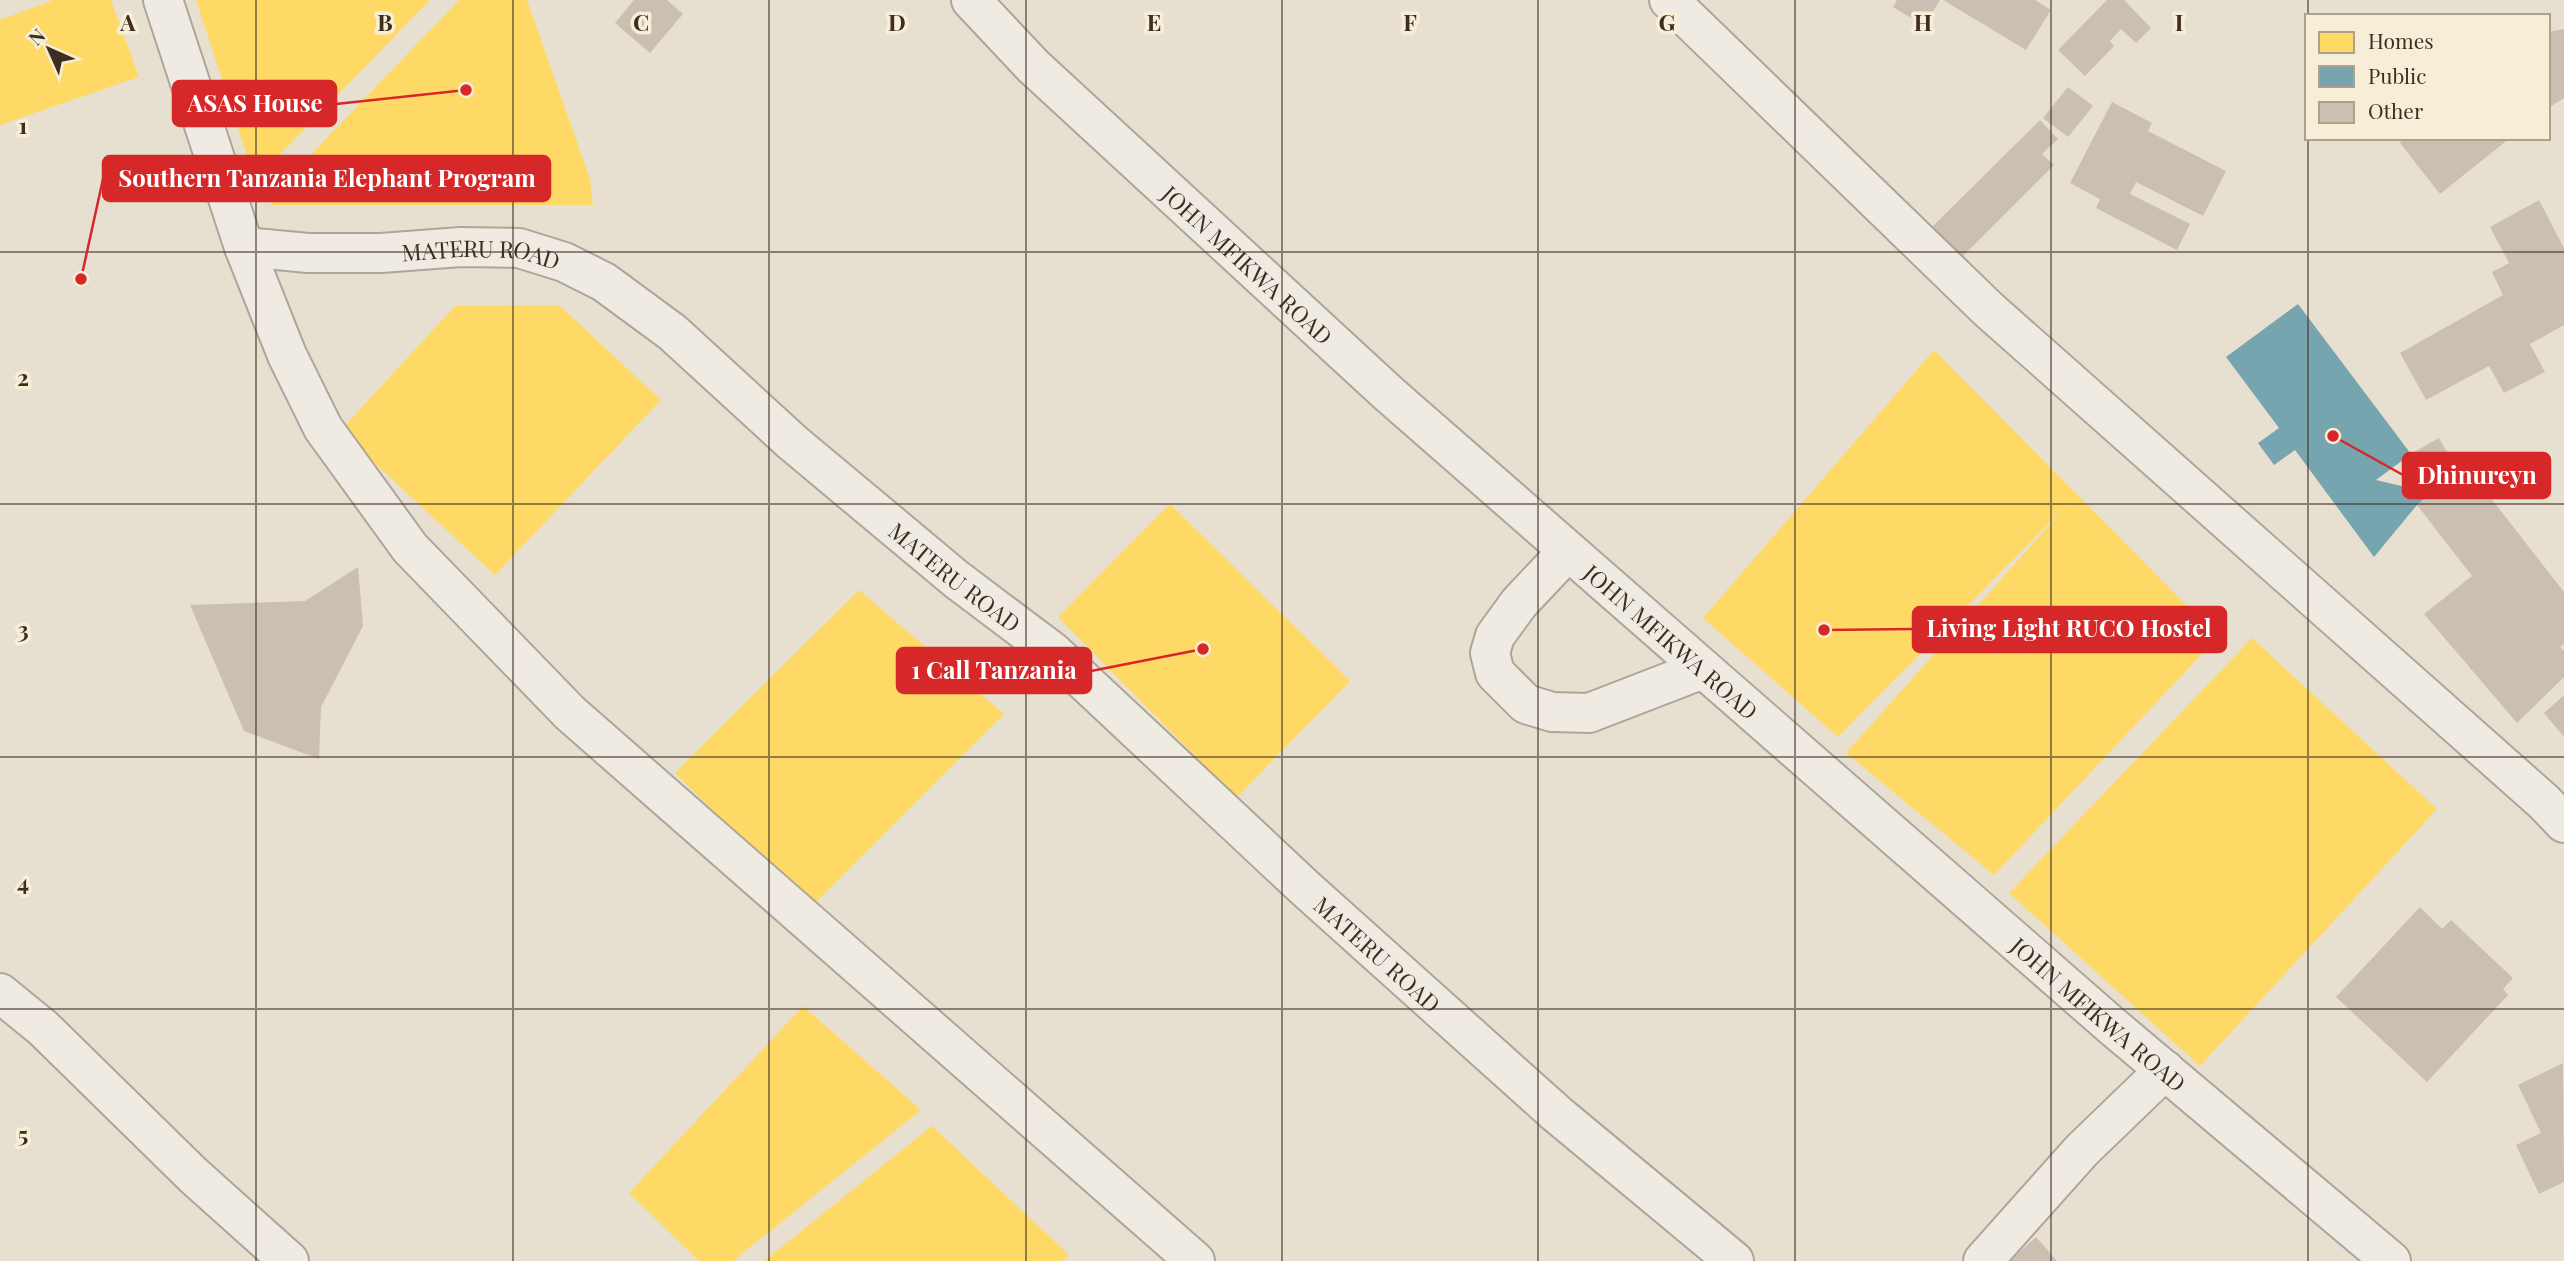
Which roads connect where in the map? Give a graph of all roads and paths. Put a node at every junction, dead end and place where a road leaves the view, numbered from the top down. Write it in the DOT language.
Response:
graph roads {
  1 [pos="163,0"];
  2 [pos="971,0"];
  3 [pos="1669,0"];
  4 [pos="244,247"];
  5 [pos="1568,551"];
  6 [pos="1703,669"];
  7 [pos="2564,823"];
  8 [pos="0,993"];
  9 [pos="2165,1070"];
  10 [pos="289,1261"];
  11 [pos="1195,1261"];
  12 [pos="1734,1261"];
  13 [pos="1983,1261"];
  14 [pos="2391,1261"];
  1 -- 4 [label="street"];
  2 -- 5 [label="street, JOHN MFIKWA ROAD"];
  3 -- 7 [label="street"];
  4 -- 11 [label="street"];
  4 -- 12 [label="street, MATERU ROAD"];
  5 -- 6 [label="street, JOHN MFIKWA ROAD"];
  5 -- 6 [label="street"];
  6 -- 9 [label="street, JOHN MFIKWA ROAD"];
  8 -- 10 [label="street"];
  9 -- 13 [label="street"];
  9 -- 14 [label="street, JOHN MFIKWA ROAD"];
}
